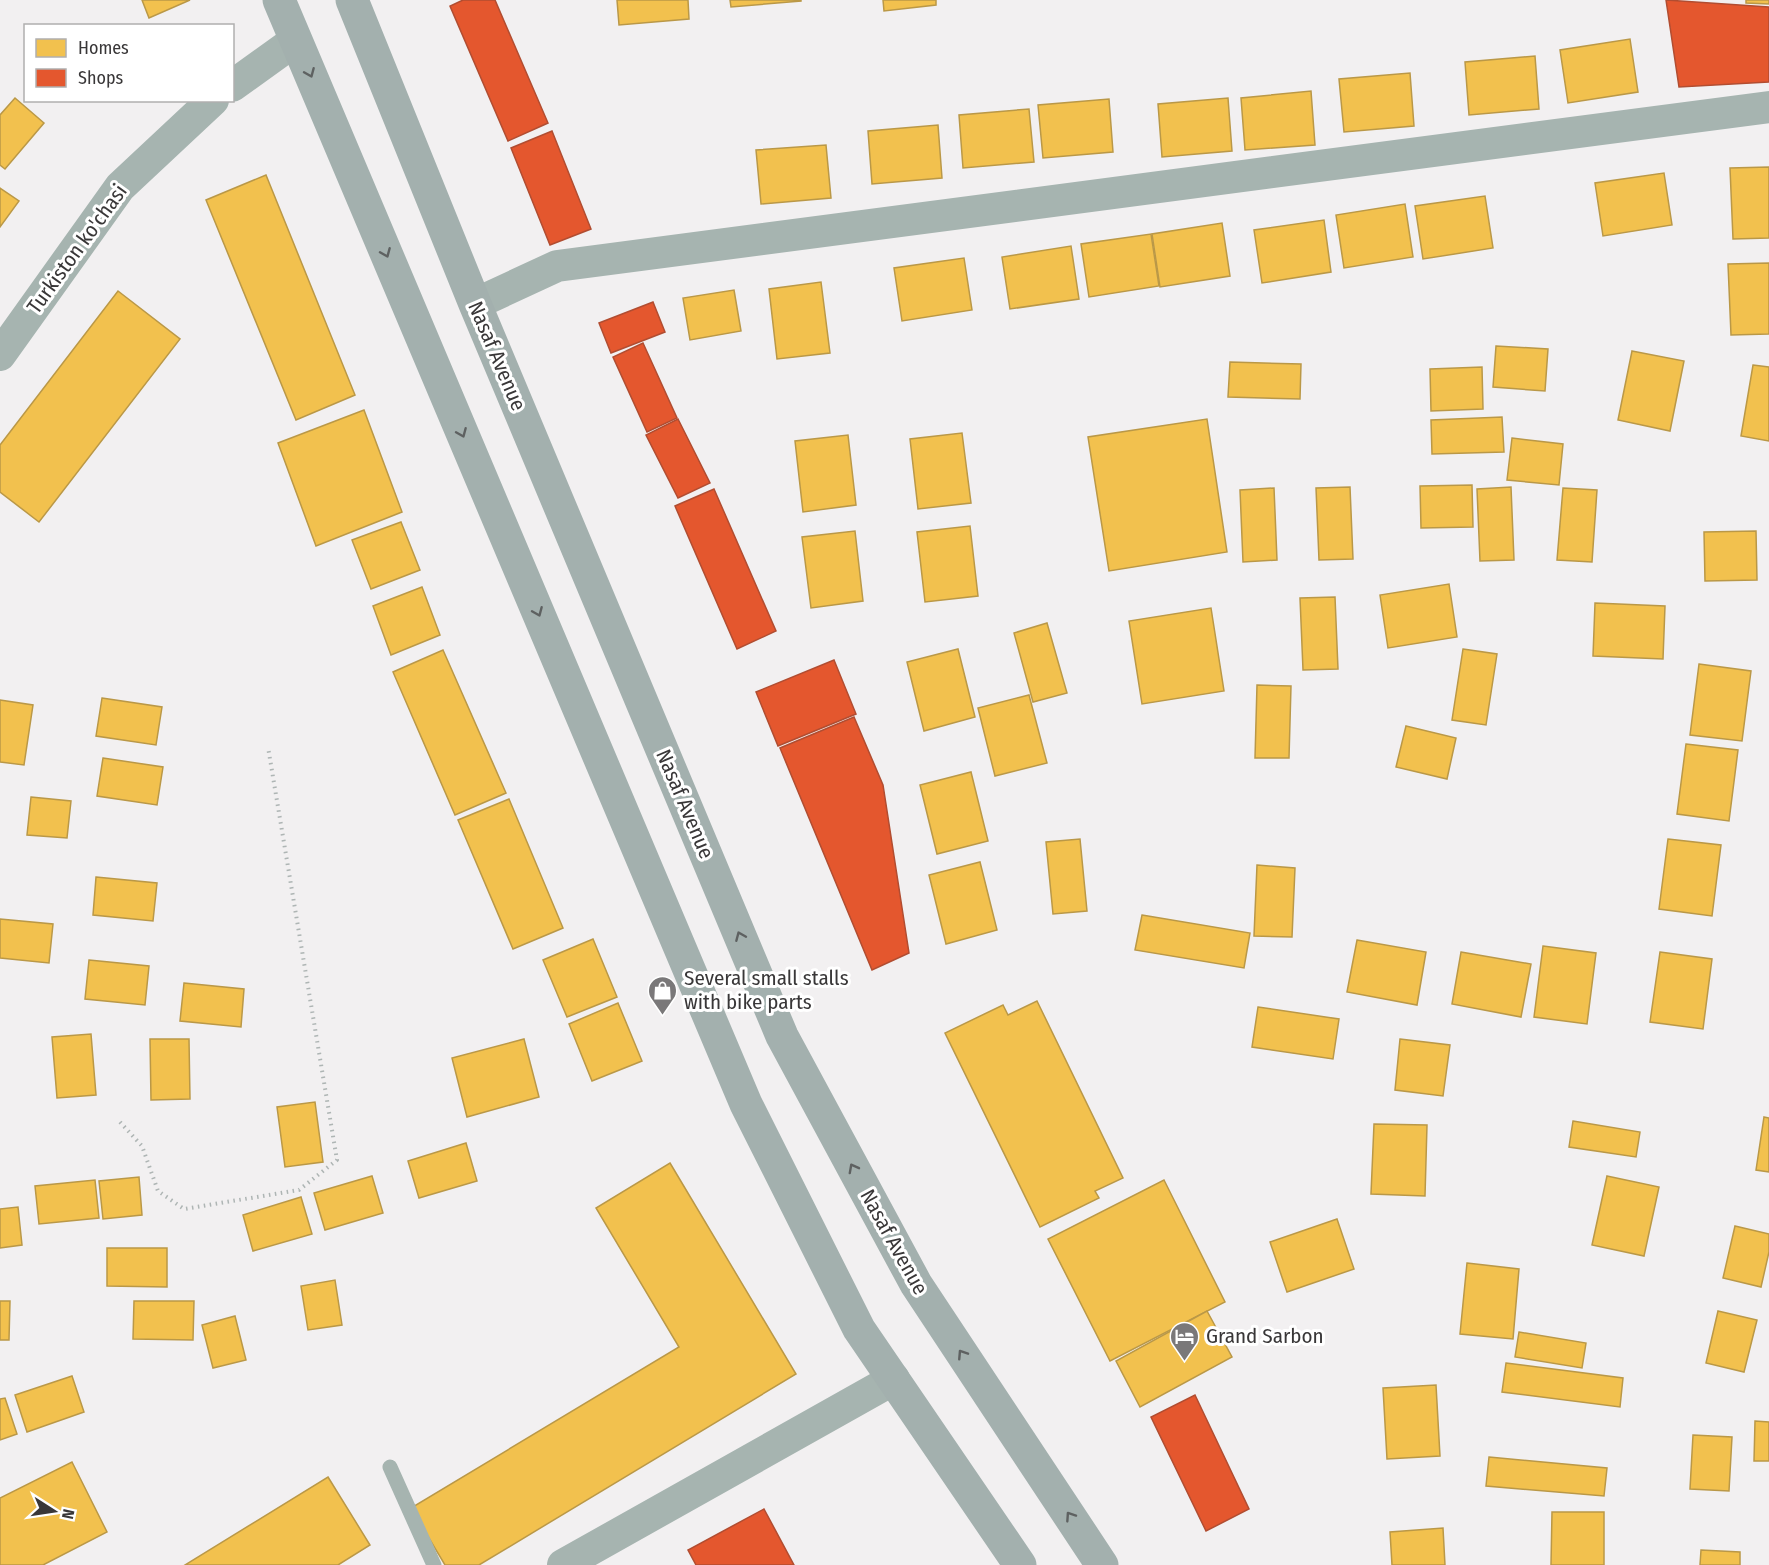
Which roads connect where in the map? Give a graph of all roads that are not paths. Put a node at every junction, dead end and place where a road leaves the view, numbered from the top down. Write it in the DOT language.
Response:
graph roads {
  1 [pos="279,0"];
  2 [pos="354,0"];
  3 [pos="296,40"];
  4 [pos="234,85"];
  5 [pos="211,102"];
  6 [pos="1769,107"];
  7 [pos="475,304"];
  8 [pos="0,355"];
  9 [pos="894,1379"];
  10 [pos="390,1467"];
  11 [pos="434,1565"];
  12 [pos="563,1565"];
  13 [pos="1020,1565"];
  14 [pos="1102,1565"];
  1 -- 3 [label="main road"];
  2 -- 7 [label="main road, Nasaf Avenue"];
  3 -- 4 [label="street"];
  3 -- 9 [label="main road, one-way"];
  5 -- 8 [label="street, Turkiston ko'chasi"];
  6 -- 7 [label="street"];
  14 -- 7 [label="main road, Nasaf Avenue, one-way"];
  9 -- 12 [label="street"];
  9 -- 13 [label="main road"];
  10 -- 11 [label="lane"];
}
